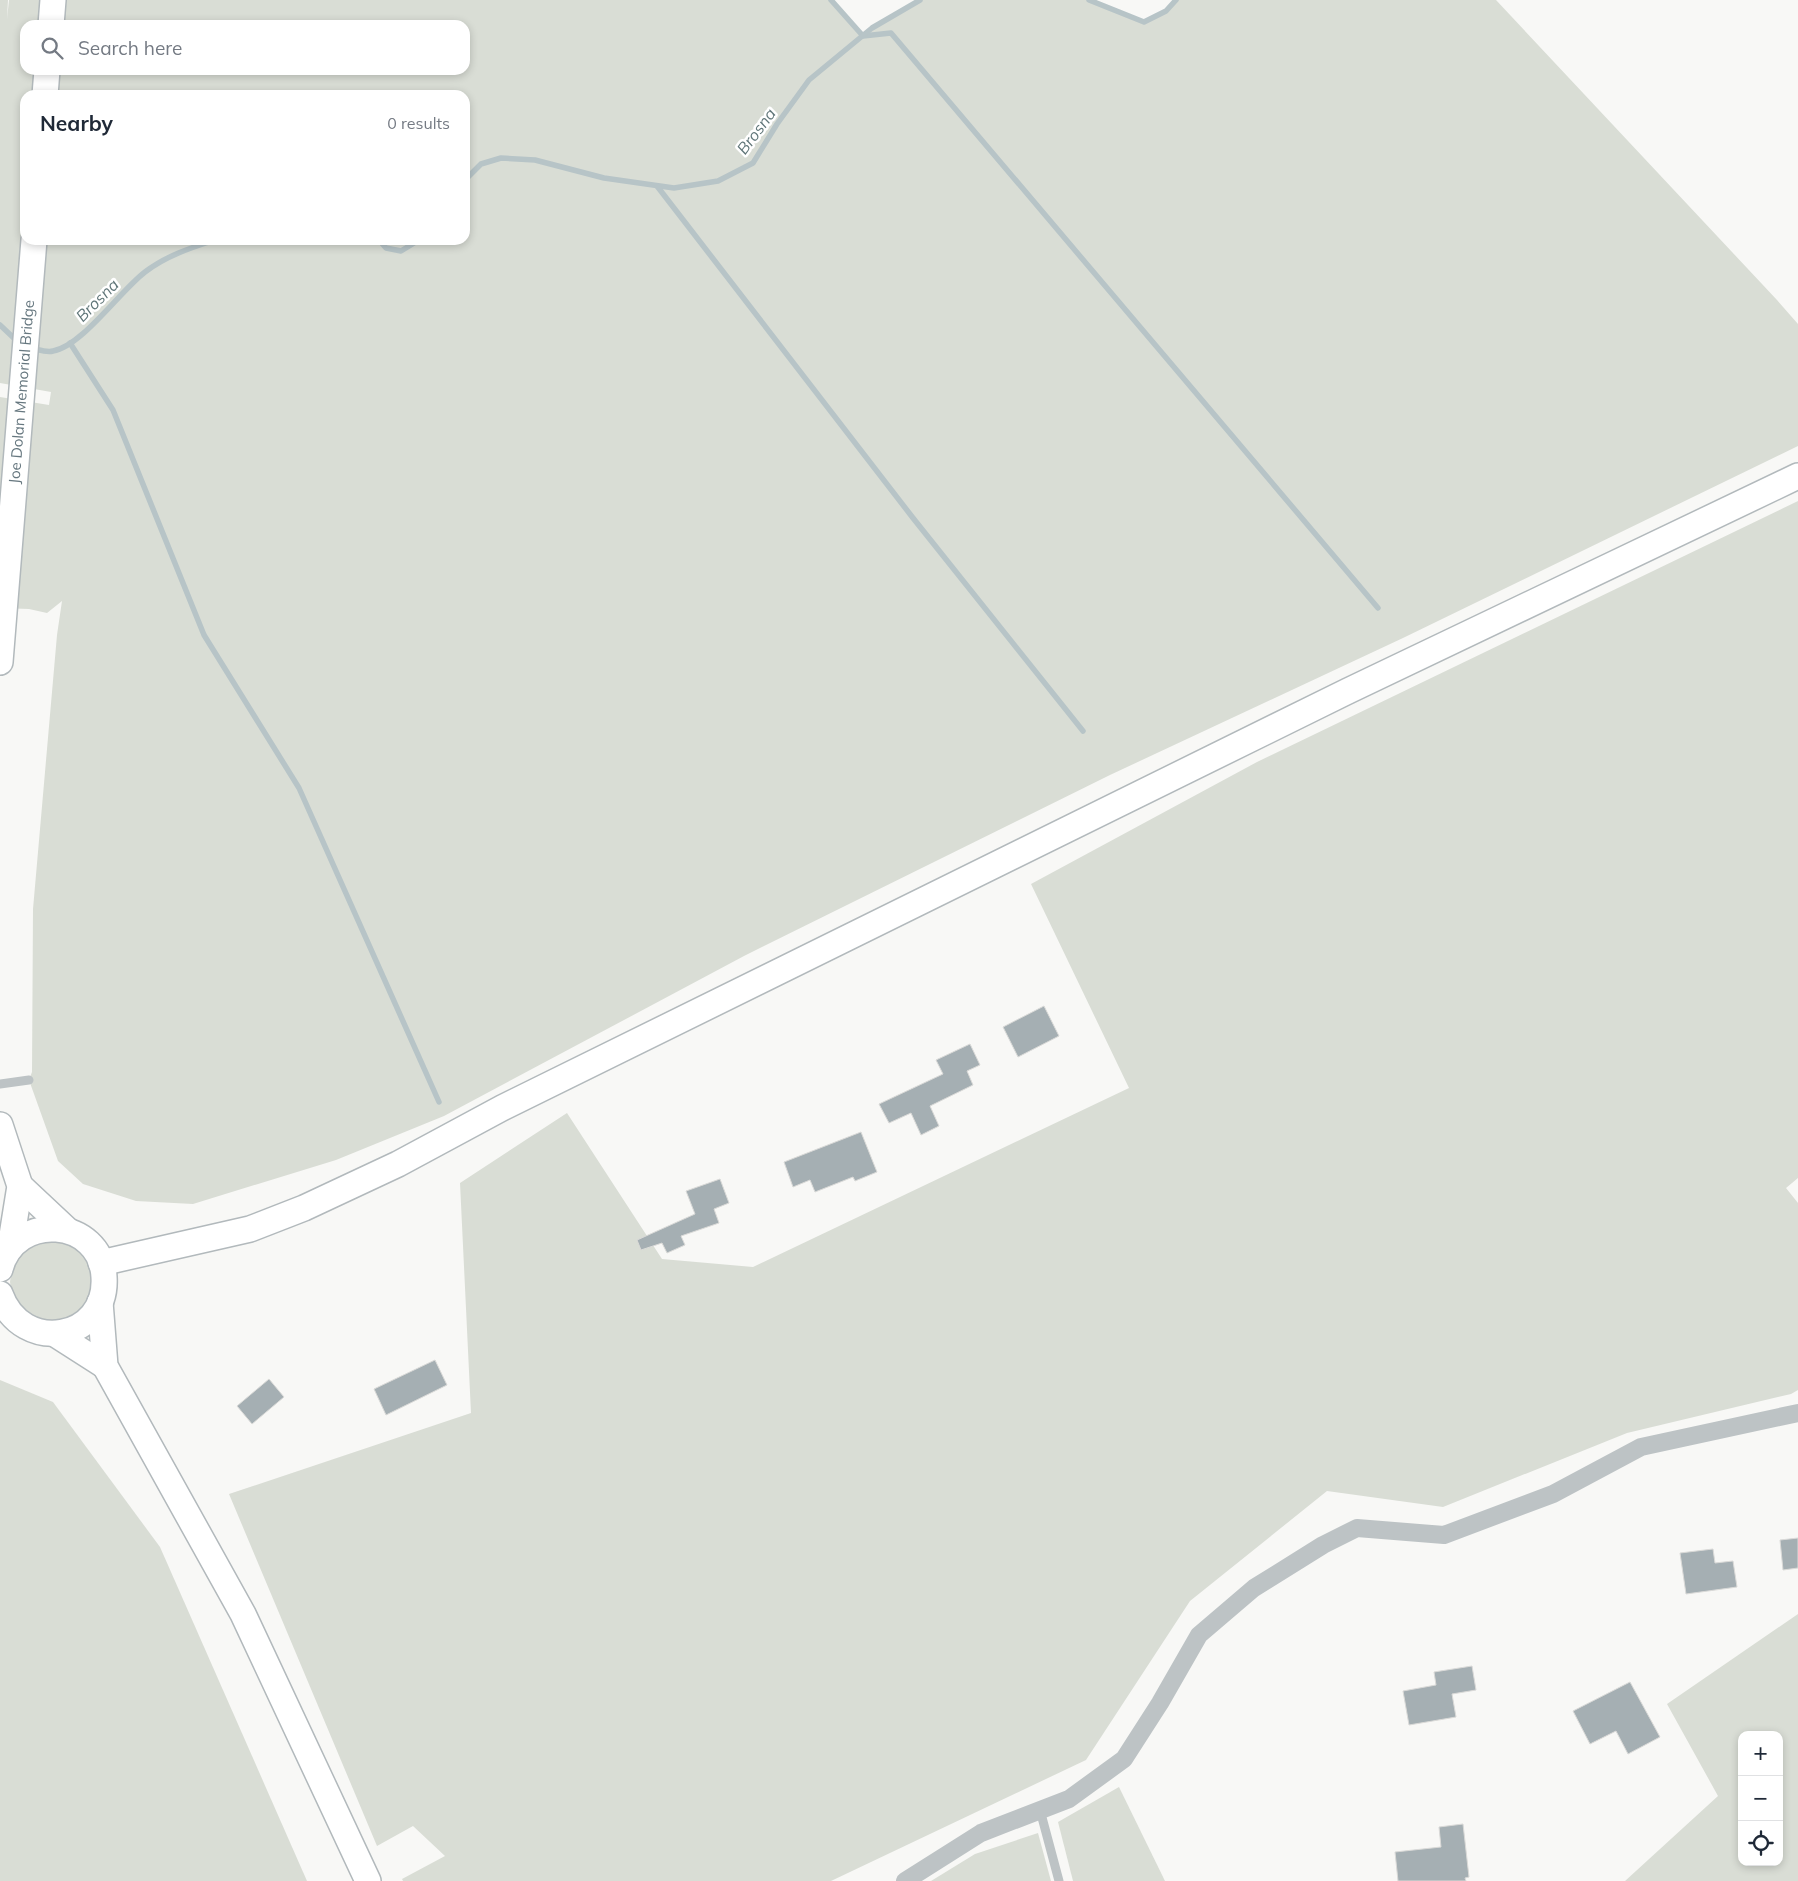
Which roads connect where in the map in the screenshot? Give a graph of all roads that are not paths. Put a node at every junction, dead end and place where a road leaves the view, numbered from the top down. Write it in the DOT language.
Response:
graph roads {
  1 [pos="53,0"];
  2 [pos="51,20"];
  3 [pos="47,75"];
  4 [pos="45,90"];
  5 [pos="34,245"];
  6 [pos="1798,476"];
  7 [pos="0,662"];
  8 [pos="29,1080"];
  9 [pos="0,1084"];
  10 [pos="0,1126"];
  11 [pos="20,1186"];
  12 [pos="67,1230"];
  13 [pos="5,1258"];
  14 [pos="101,1263"];
  15 [pos="1,1302"];
  16 [pos="100,1302"];
  17 [pos="55,1334"];
  18 [pos="105,1366"];
  19 [pos="1798,1413"];
  20 [pos="1040,1810"];
  21 [pos="368,1881"];
  22 [pos="905,1881"];
  23 [pos="1059,1881"];
  1 -- 2 [label="street"];
  3 -- 4 [label="street"];
  5 -- 7 [label="street, Joe Dolan Memorial Bridge"];
  6 -- 14 [label="street"];
  8 -- 9 [label="lane"];
  10 -- 11 [label="street"];
  11 -- 12 [label="street"];
  11 -- 13 [label="street"];
  12 -- 13 [label="street"];
  12 -- 14 [label="street"];
  14 -- 16 [label="street"];
  15 -- 17 [label="street"];
  16 -- 17 [label="street"];
  16 -- 18 [label="street"];
  17 -- 18 [label="street"];
  18 -- 21 [label="street"];
  19 -- 20 [label="street"];
  20 -- 22 [label="street"];
  20 -- 23 [label="lane"];
}
